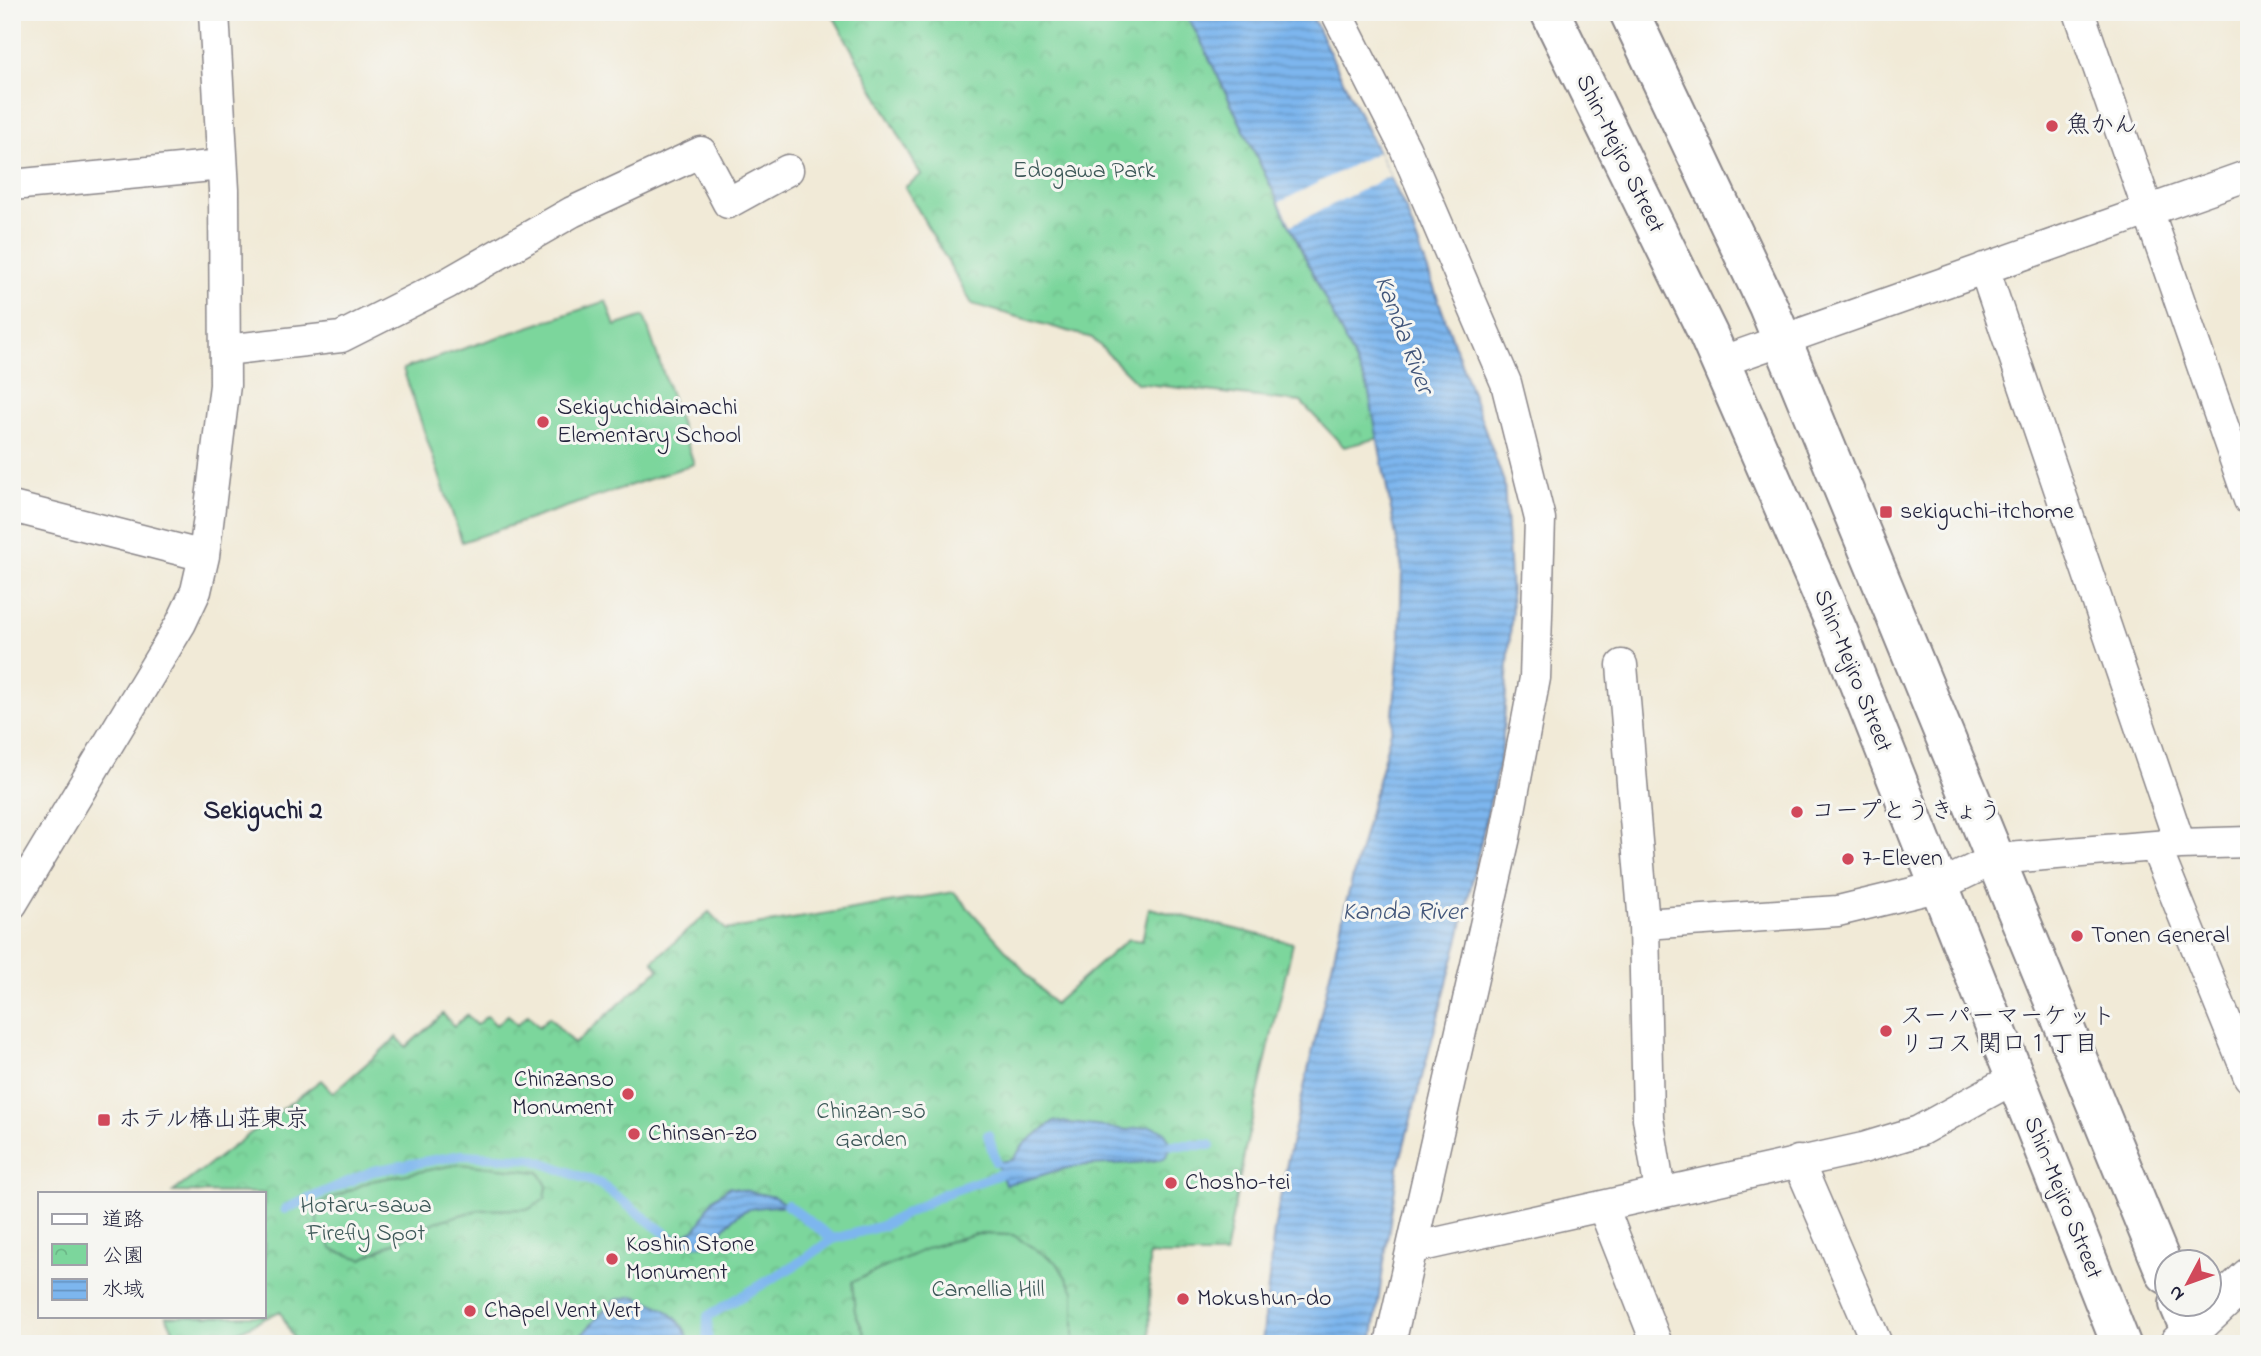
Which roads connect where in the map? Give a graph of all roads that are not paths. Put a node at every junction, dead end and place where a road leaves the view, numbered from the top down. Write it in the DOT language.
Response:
graph roads {
  1 [pos="214,12"];
  2 [pos="1336,12"];
  3 [pos="1550,12"];
  4 [pos="1629,12"];
  5 [pos="2079,12"];
  6 [pos="222,165"];
  7 [pos="788,170"];
  8 [pos="2249,175"];
  9 [pos="12,185"];
  10 [pos="2148,210"];
  11 [pos="1984,268"];
  12 [pos="1783,340"];
  13 [pos="225,350"];
  14 [pos="1720,362"];
  15 [pos="2249,500"];
  16 [pos="12,507"];
  17 [pos="204,556"];
  18 [pos="1622,665"];
  19 [pos="2249,842"];
  20 [pos="2168,846"];
  21 [pos="1995,859"];
  22 [pos="1937,887"];
  23 [pos="12,904"];
  24 [pos="1644,924"];
  25 [pos="2249,1077"];
  26 [pos="2013,1079"];
  27 [pos="1798,1161"];
  28 [pos="1660,1192"];
  29 [pos="1603,1206"];
  30 [pos="1413,1248"];
  31 [pos="2155,1248"];
  32 [pos="2249,1277"];
  33 [pos="2186,1330"];
  34 [pos="1390,1344"];
  35 [pos="1657,1344"];
  36 [pos="1877,1344"];
  37 [pos="2121,1344"];
  1 -- 6 [label="street"];
  2 -- 30 [label="street"];
  3 -- 14 [label="main road, Shin-Mejiro Street"];
  4 -- 12 [label="main road"];
  5 -- 10 [label="street"];
  6 -- 9 [label="street"];
  6 -- 13 [label="street"];
  7 -- 13 [label="street"];
  8 -- 10 [label="street"];
  10 -- 11 [label="street"];
  10 -- 15 [label="street"];
  11 -- 12 [label="street"];
  11 -- 20 [label="street"];
  12 -- 14 [label="street"];
  12 -- 21 [label="main road"];
  13 -- 17 [label="street"];
  14 -- 22 [label="main road, Shin-Mejiro Street"];
  16 -- 17 [label="street"];
  17 -- 23 [label="street"];
  18 -- 24 [label="street"];
  19 -- 20 [label="street"];
  20 -- 21 [label="street"];
  20 -- 25 [label="street"];
  21 -- 22 [label="street"];
  21 -- 31 [label="main road"];
  22 -- 24 [label="street"];
  22 -- 26 [label="main road, Shin-Mejiro Street"];
  24 -- 28 [label="street"];
  26 -- 27 [label="street"];
  26 -- 37 [label="main road, Shin-Mejiro Street"];
  27 -- 28 [label="street"];
  27 -- 36 [label="street"];
  28 -- 29 [label="street"];
  29 -- 30 [label="street"];
  29 -- 35 [label="street"];
  30 -- 34 [label="street"];
  32 -- 33 [label="street"];
}
